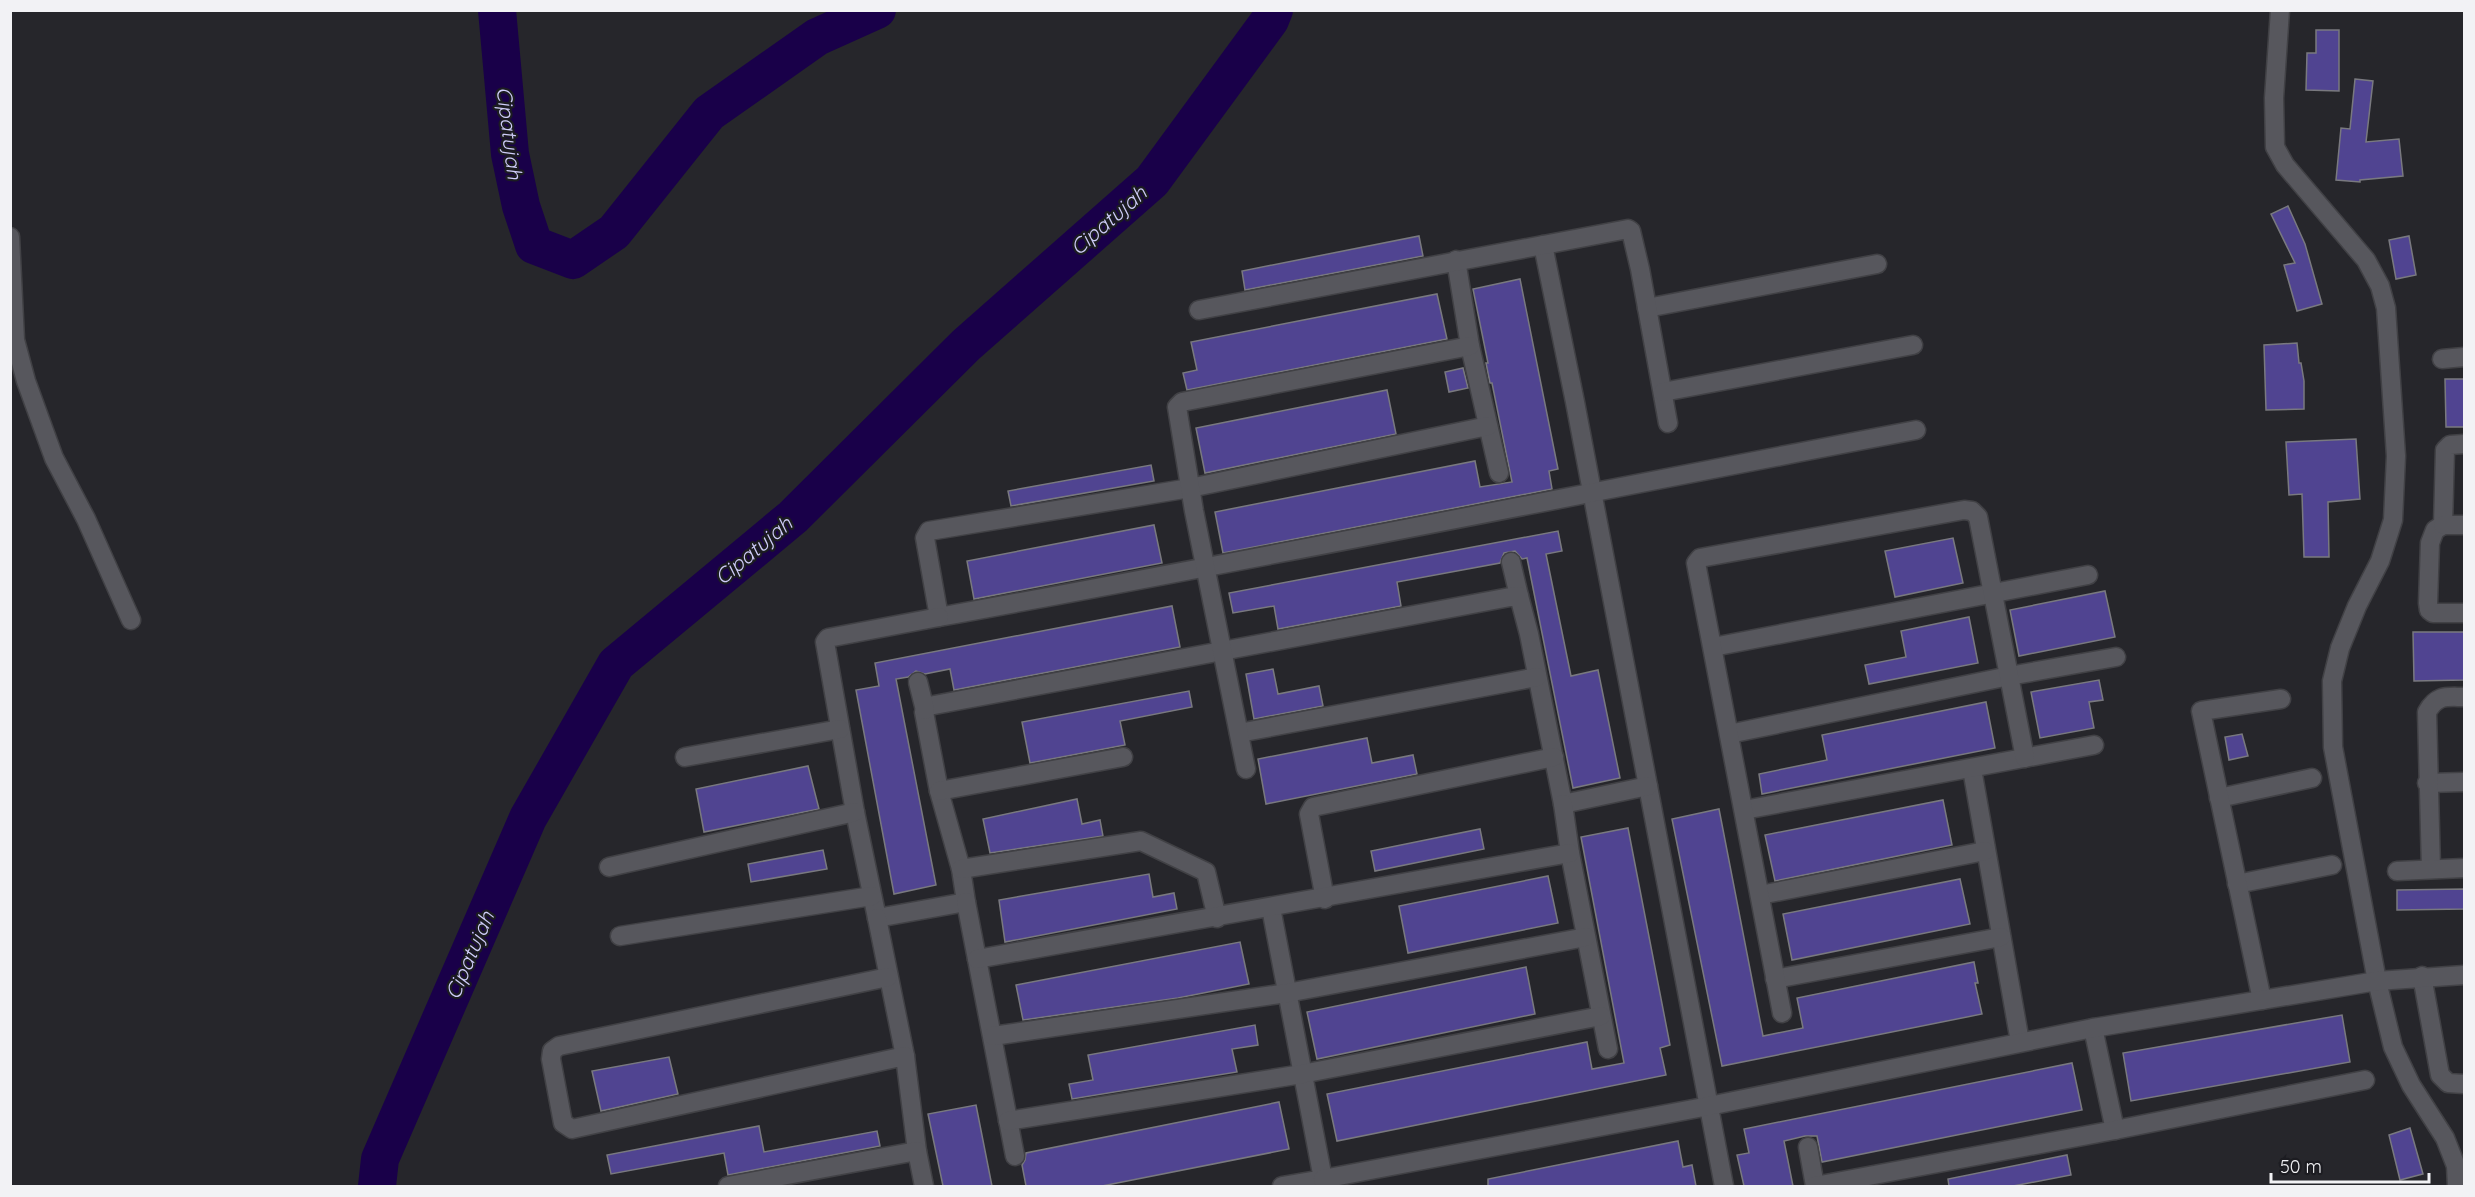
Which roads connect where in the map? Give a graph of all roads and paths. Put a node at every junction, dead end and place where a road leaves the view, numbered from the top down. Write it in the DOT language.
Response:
graph roads {
  1 [pos="2280,10"];
  2 [pos="10,237"];
  3 [pos="1543,245"];
  4 [pos="1456,260"];
  5 [pos="1877,264"];
  6 [pos="1647,308"];
  7 [pos="1199,310"];
  8 [pos="1913,345"];
  9 [pos="1470,346"];
  10 [pos="2464,357"];
  11 [pos="2442,359"];
  12 [pos="1663,392"];
  13 [pos="1668,423"];
  14 [pos="1488,426"];
  15 [pos="1916,430"];
  16 [pos="2464,444"];
  17 [pos="1499,473"];
  18 [pos="1190,488"];
  19 [pos="1592,491"];
  20 [pos="2443,525"];
  21 [pos="2464,525"];
  22 [pos="1511,562"];
  23 [pos="1206,568"];
  24 [pos="2088,574"];
  25 [pos="1995,592"];
  26 [pos="1519,596"];
  27 [pos="2464,613"];
  28 [pos="939,617"];
  29 [pos="131,620"];
  30 [pos="1713,647"];
  31 [pos="1223,650"];
  32 [pos="2116,657"];
  33 [pos="2009,676"];
  34 [pos="1538,677"];
  35 [pos="918,682"];
  36 [pos="2464,697"];
  37 [pos="2281,699"];
  38 [pos="925,710"];
  39 [pos="840,729"];
  40 [pos="1239,733"];
  41 [pos="1729,734"];
  42 [pos="2094,745"];
  43 [pos="685,757"];
  44 [pos="1123,757"];
  45 [pos="1554,757"];
  46 [pos="2025,758"];
  47 [pos="1246,768"];
  48 [pos="1972,769"];
  49 [pos="2312,778"];
  50 [pos="2464,782"];
  51 [pos="2427,783"];
  52 [pos="1648,786"];
  53 [pos="939,791"];
  54 [pos="2219,798"];
  55 [pos="1563,804"];
  56 [pos="1744,810"];
  57 [pos="855,812"];
  58 [pos="1985,851"];
  59 [pos="1569,853"];
  60 [pos="2332,865"];
  61 [pos="609,867"];
  62 [pos="2464,868"];
  63 [pos="961,869"];
  64 [pos="2431,869"];
  65 [pos="2397,871"];
  66 [pos="2237,884"];
  67 [pos="1760,895"];
  68 [pos="872,896"];
  69 [pos="1325,898"];
  70 [pos="966,902"];
  71 [pos="1271,908"];
  72 [pos="877,918"];
  73 [pos="1217,918"];
  74 [pos="620,936"];
  75 [pos="1586,937"];
  76 [pos="2001,937"];
  77 [pos="977,959"];
  78 [pos="2464,975"];
  79 [pos="2422,976"];
  80 [pos="888,977"];
  81 [pos="1775,979"];
  82 [pos="2377,981"];
  83 [pos="1287,993"];
  84 [pos="2262,1000"];
  85 [pos="1782,1013"];
  86 [pos="1601,1016"];
  87 [pos="2093,1028"];
  88 [pos="993,1036"];
  89 [pos="2020,1042"];
  90 [pos="1608,1049"];
  91 [pos="904,1056"];
  92 [pos="1302,1074"];
  93 [pos="2365,1080"];
  94 [pos="2464,1084"];
  95 [pos="1709,1106"];
  96 [pos="1008,1121"];
  97 [pos="2115,1130"];
  98 [pos="1808,1147"];
  99 [pos="917,1151"];
  100 [pos="1015,1156"];
  101 [pos="1324,1183"];
  102 [pos="728,1186"];
  103 [pos="924,1186"];
  104 [pos="1282,1186"];
  105 [pos="1725,1186"];
  106 [pos="1815,1186"];
  107 [pos="2457,1186"];
  1 -- 82 [label="street"];
  2 -- 29 [label="street"];
  3 -- 4 [label="street"];
  3 -- 6 [label="street"];
  3 -- 19 [label="street"];
  4 -- 7 [label="street"];
  4 -- 9 [label="street"];
  5 -- 6 [label="street"];
  6 -- 12 [label="street"];
  8 -- 12 [label="street"];
  9 -- 14 [label="street"];
  9 -- 18 [label="street"];
  10 -- 11 [label="street"];
  12 -- 13 [label="street"];
  14 -- 17 [label="street"];
  14 -- 18 [label="street"];
  15 -- 19 [label="street"];
  16 -- 20 [label="street"];
  18 -- 23 [label="street"];
  18 -- 28 [label="street"];
  19 -- 23 [label="street"];
  19 -- 52 [label="street"];
  20 -- 21 [label="street"];
  20 -- 27 [label="street"];
  22 -- 26 [label="street"];
  23 -- 28 [label="street"];
  23 -- 31 [label="street"];
  24 -- 25 [label="street"];
  25 -- 30 [label="street"];
  25 -- 30 [label="street"];
  25 -- 33 [label="street"];
  26 -- 31 [label="street"];
  26 -- 34 [label="street"];
  28 -- 39 [label="street"];
  30 -- 41 [label="street"];
  31 -- 38 [label="street"];
  31 -- 40 [label="street"];
  32 -- 33 [label="street"];
  33 -- 41 [label="street"];
  33 -- 46 [label="street"];
  34 -- 40 [label="street"];
  34 -- 45 [label="street"];
  35 -- 38 [label="street"];
  36 -- 51 [label="street"];
  37 -- 54 [label="street"];
  38 -- 53 [label="street"];
  39 -- 43 [label="street"];
  39 -- 57 [label="street"];
  40 -- 47 [label="street"];
  41 -- 56 [label="street"];
  42 -- 46 [label="street"];
  44 -- 53 [label="street"];
  45 -- 55 [label="street"];
  45 -- 69 [label="street"];
  46 -- 48 [label="street"];
  48 -- 56 [label="street"];
  48 -- 58 [label="street"];
  49 -- 54 [label="street"];
  50 -- 51 [label="street"];
  51 -- 64 [label="street"];
  52 -- 55 [label="street"];
  52 -- 95 [label="street"];
  53 -- 63 [label="street"];
  54 -- 66 [label="street"];
  55 -- 59 [label="street"];
  56 -- 67 [label="street"];
  57 -- 61 [label="street"];
  57 -- 68 [label="street"];
  58 -- 67 [label="street"];
  58 -- 76 [label="street"];
  59 -- 69 [label="street"];
  59 -- 75 [label="street"];
  60 -- 66 [label="street"];
  62 -- 64 [label="street"];
  63 -- 70 [label="street"];
  63 -- 73 [label="street"];
  64 -- 65 [label="street"];
  66 -- 84 [label="street"];
  67 -- 81 [label="street"];
  68 -- 72 [label="street"];
  68 -- 74 [label="street"];
  69 -- 71 [label="street"];
  70 -- 72 [label="street"];
  70 -- 77 [label="street"];
  71 -- 73 [label="street"];
  71 -- 83 [label="street"];
  72 -- 80 [label="street"];
  73 -- 77 [label="street"];
  75 -- 83 [label="street"];
  75 -- 86 [label="street"];
  76 -- 81 [label="street"];
  76 -- 89 [label="street"];
  77 -- 88 [label="street"];
  78 -- 79 [label="street"];
  79 -- 82 [label="street"];
  79 -- 94 [label="street"];
  80 -- 91 [label="street"];
  80 -- 91 [label="street"];
  81 -- 85 [label="street"];
  82 -- 84 [label="street"];
  82 -- 107 [label="street"];
  83 -- 88 [label="street"];
  83 -- 92 [label="street"];
  84 -- 87 [label="street"];
  86 -- 90 [label="street"];
  86 -- 92 [label="street"];
  87 -- 89 [label="street"];
  87 -- 97 [label="street"];
  88 -- 96 [label="street"];
  89 -- 95 [label="street"];
  91 -- 99 [label="street"];
  92 -- 96 [label="street"];
  92 -- 101 [label="street"];
  93 -- 97 [label="street"];
  95 -- 101 [label="street"];
  95 -- 105 [label="street"];
  96 -- 100 [label="street"];
  97 -- 106 [label="street"];
  98 -- 106 [label="street"];
  99 -- 102 [label="street"];
  99 -- 103 [label="street"];
  101 -- 104 [label="street"];
}
